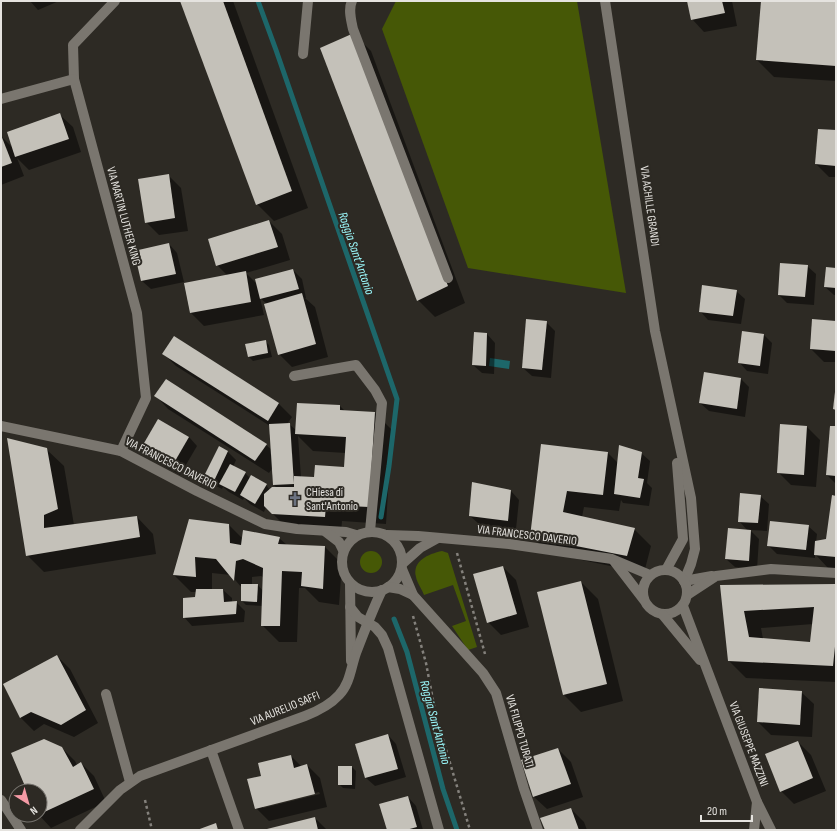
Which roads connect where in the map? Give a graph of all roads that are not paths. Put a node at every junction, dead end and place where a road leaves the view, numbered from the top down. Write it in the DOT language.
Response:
graph roads {
  1 [pos="115,1"];
  2 [pos="308,1"];
  3 [pos="352,1"];
  4 [pos="605,1"];
  5 [pos="303,54"];
  6 [pos="74,79"];
  7 [pos="1,99"];
  8 [pos="448,278"];
  9 [pos="294,376"];
  10 [pos="673,415"];
  11 [pos="1,426"];
  12 [pos="121,451"];
  13 [pos="370,531"];
  14 [pos="326,532"];
  15 [pos="356,535"];
  16 [pos="387,535"];
  17 [pos="438,538"];
  18 [pos="343,550"];
  19 [pos="612,559"];
  20 [pos="402,567"];
  21 [pos="666,570"];
  22 [pos="836,573"];
  23 [pos="650,576"];
  24 [pos="716,576"];
  25 [pos="684,581"];
  26 [pos="350,583"];
  27 [pos="385,589"];
  28 [pos="687,595"];
  29 [pos="413,596"];
  30 [pos="644,600"];
  31 [pos="683,606"];
  32 [pos="350,607"];
  33 [pos="663,615"];
  34 [pos="367,623"];
  35 [pos="706,667"];
  36 [pos="351,669"];
  37 [pos="106,694"];
  38 [pos="211,750"];
  39 [pos="130,782"];
  40 [pos="1,800"];
  41 [pos="757,802"];
  42 [pos="21,830"];
  43 [pos="80,830"];
  44 [pos="239,830"];
  45 [pos="439,830"];
  46 [pos="538,830"];
  47 [pos="754,830"];
  48 [pos="771,830"];
  1 -- 6 [label="street, VIA MARTIN LUTHER KING"];
  2 -- 5 [label="street"];
  3 -- 8 [label="street"];
  4 -- 10 [label="street, VIA ACHILLE GRANDI"];
  6 -- 7 [label="street"];
  6 -- 12 [label="street, VIA MARTIN LUTHER KING"];
  9 -- 13 [label="street"];
  10 -- 21 [label="street, VIA ACHILLE GRANDI"];
  10 -- 25 [label="street, VIA ACHILLE GRANDI"];
  11 -- 12 [label="street, VIA FRANCESCO DAVERIO"];
  12 -- 14 [label="street, VIA FRANCESCO DAVERIO"];
  13 -- 15 [label="street"];
  13 -- 16 [label="street"];
  14 -- 15 [label="street, VIA FRANCESCO DAVERIO"];
  14 -- 18 [label="street"];
  15 -- 18 [label="street"];
  16 -- 17 [label="street, VIA FRANCESCO DAVERIO"];
  16 -- 20 [label="street"];
  17 -- 19 [label="street, VIA FRANCESCO DAVERIO"];
  17 -- 20 [label="street"];
  18 -- 26 [label="street"];
  19 -- 23 [label="street, VIA FRANCESCO DAVERIO"];
  19 -- 30 [label="street"];
  20 -- 27 [label="street"];
  20 -- 29 [label="street, VIA FILIPPO TURATI"];
  21 -- 23 [label="street"];
  21 -- 25 [label="street"];
  22 -- 24 [label="street"];
  23 -- 30 [label="street"];
  24 -- 25 [label="street"];
  24 -- 28 [label="street"];
  25 -- 28 [label="street"];
  26 -- 27 [label="street"];
  26 -- 32 [label="street, VIA AURELIO SAFFI"];
  27 -- 29 [label="street, VIA FILIPPO TURATI"];
  27 -- 34 [label="street, VIA AURELIO SAFFI"];
  28 -- 31 [label="street"];
  29 -- 46 [label="street, VIA FILIPPO TURATI"];
  30 -- 33 [label="street"];
  31 -- 33 [label="street"];
  31 -- 35 [label="street, VIA GIUSEPPE MAZZINI"];
  32 -- 34 [label="street"];
  32 -- 36 [label="street, VIA AURELIO SAFFI"];
  33 -- 35 [label="street, VIA GIUSEPPE MAZZINI"];
  34 -- 36 [label="street, VIA AURELIO SAFFI"];
  34 -- 45 [label="street"];
  35 -- 41 [label="street, VIA GIUSEPPE MAZZINI"];
  36 -- 38 [label="street, VIA AURELIO SAFFI"];
  37 -- 39 [label="street"];
  38 -- 39 [label="street, VIA AURELIO SAFFI"];
  38 -- 44 [label="street"];
  39 -- 43 [label="street, VIA AURELIO SAFFI"];
  40 -- 42 [label="street"];
  41 -- 47 [label="street"];
  41 -- 48 [label="street, VIA GIUSEPPE MAZZINI"];
}
